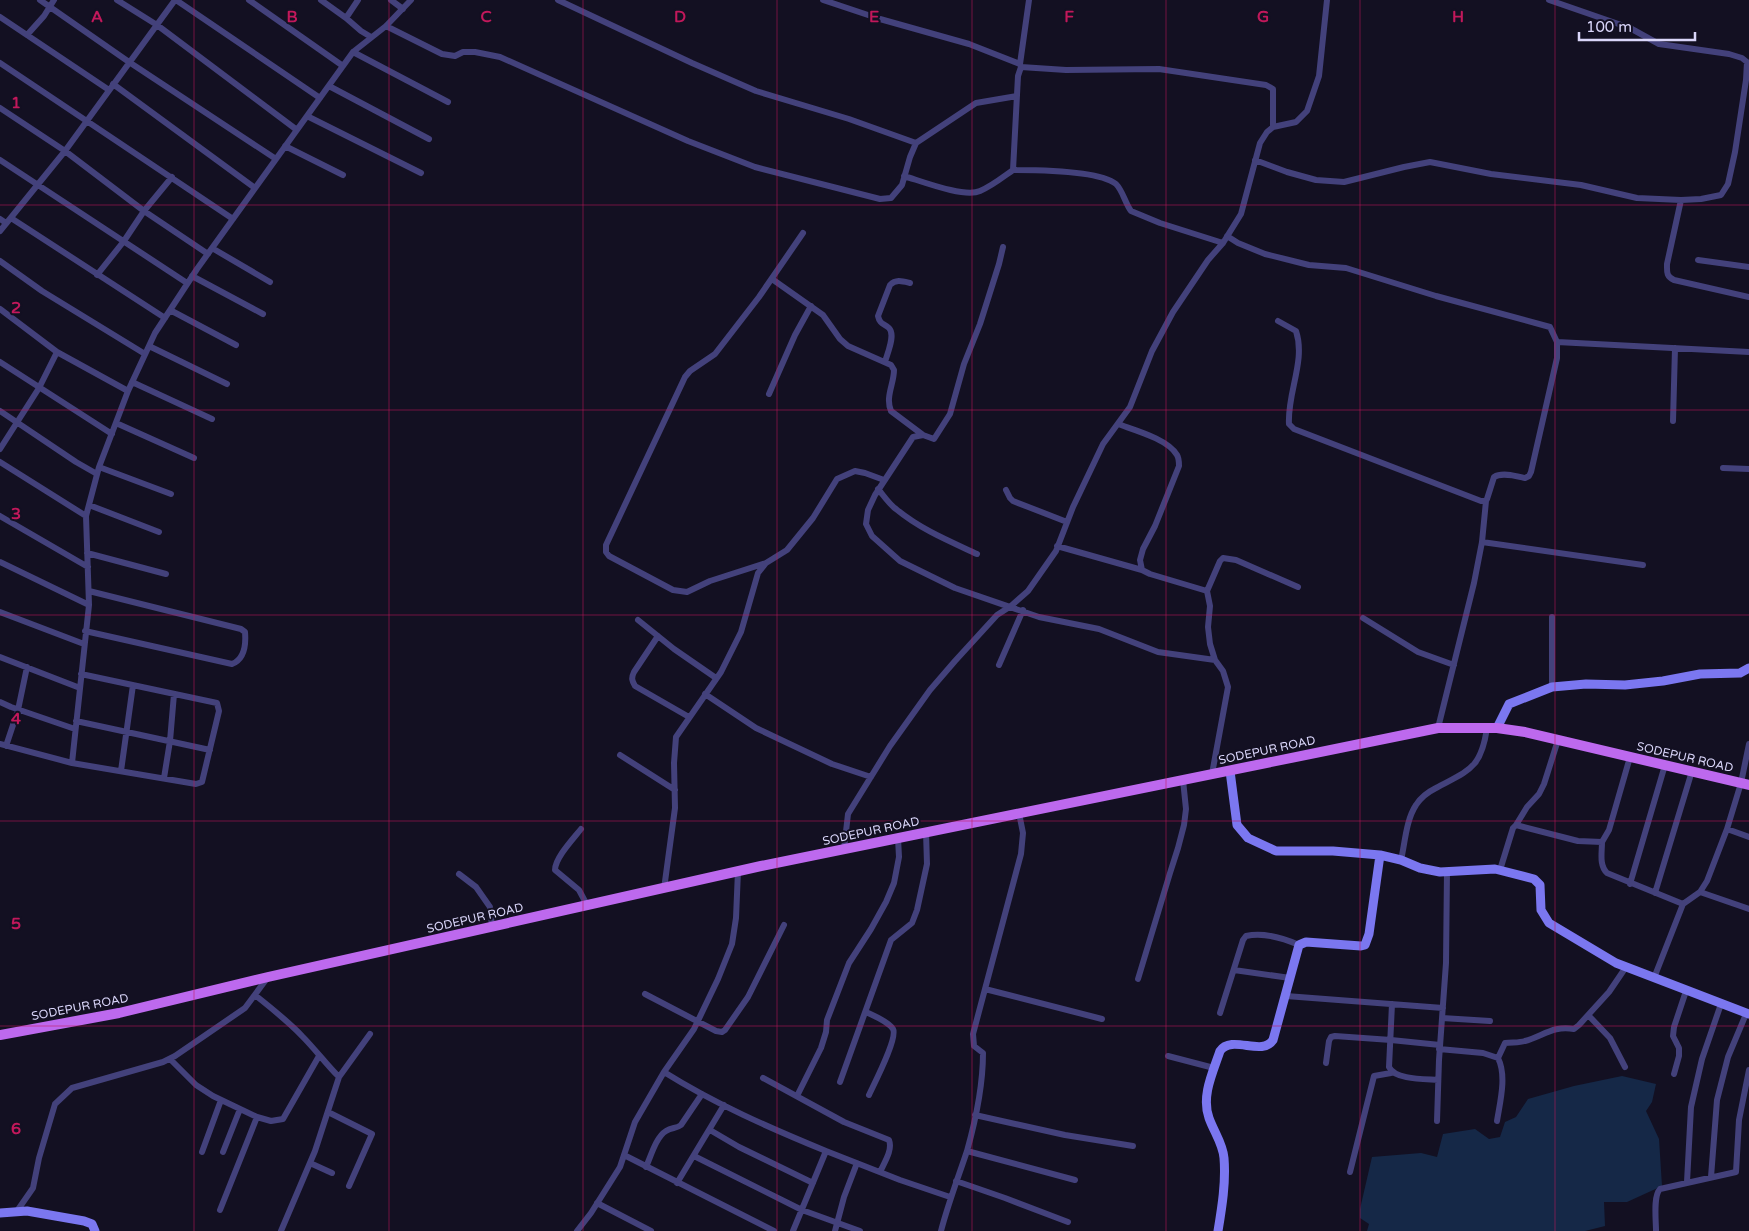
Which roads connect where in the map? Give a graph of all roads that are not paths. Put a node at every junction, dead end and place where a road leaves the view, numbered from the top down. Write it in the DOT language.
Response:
graph roads {
  1 [pos="40,0"];
  2 [pos="54,0"];
  3 [pos="117,0"];
  4 [pos="176,0"];
  5 [pos="249,0"];
  6 [pos="321,0"];
  7 [pos="358,0"];
  8 [pos="391,0"];
  9 [pos="411,0"];
  10 [pos="558,0"];
  11 [pos="824,0"];
  12 [pos="1029,0"];
  13 [pos="1327,0"];
  14 [pos="1549,0"];
  15 [pos="50,7"];
  16 [pos="403,9"];
  17 [pos="0,17"];
  18 [pos="346,18"];
  19 [pos="157,25"];
  20 [pos="386,26"];
  21 [pos="28,35"];
  22 [pos="371,37"];
  23 [pos="353,52"];
  24 [pos="129,62"];
  25 [pos="0,64"];
  26 [pos="1020,65"];
  27 [pos="343,66"];
  28 [pos="328,86"];
  29 [pos="111,87"];
  30 [pos="1017,96"];
  31 [pos="320,98"];
  32 [pos="448,102"];
  33 [pos="0,108"];
  34 [pos="307,116"];
  35 [pos="87,120"];
  36 [pos="1273,127"];
  37 [pos="297,130"];
  38 [pos="430,139"];
  39 [pos="916,144"];
  40 [pos="285,146"];
  41 [pos="65,150"];
  42 [pos="276,158"];
  43 [pos="0,160"];
  44 [pos="1255,160"];
  45 [pos="1013,170"];
  46 [pos="421,173"];
  47 [pos="343,175"];
  48 [pos="904,176"];
  49 [pos="172,177"];
  50 [pos="38,184"];
  51 [pos="255,188"];
  52 [pos="1681,200"];
  53 [pos="144,211"];
  54 [pos="0,219"];
  55 [pos="233,219"];
  56 [pos="8,221"];
  57 [pos="0,231"];
  58 [pos="804,233"];
  59 [pos="1227,236"];
  60 [pos="124,241"];
  61 [pos="1223,243"];
  62 [pos="1003,247"];
  63 [pos="212,248"];
  64 [pos="208,254"];
  65 [pos="1698,260"];
  66 [pos="0,261"];
  67 [pos="1749,267"];
  68 [pos="97,275"];
  69 [pos="192,276"];
  70 [pos="772,279"];
  71 [pos="270,282"];
  72 [pos="910,282"];
  73 [pos="187,283"];
  74 [pos="1749,297"];
  75 [pos="811,306"];
  76 [pos="0,309"];
  77 [pos="170,310"];
  78 [pos="263,314"];
  79 [pos="165,318"];
  80 [pos="1278,321"];
  81 [pos="1557,342"];
  82 [pos="236,345"];
  83 [pos="149,346"];
  84 [pos="1675,348"];
  85 [pos="58,352"];
  86 [pos="1749,352"];
  87 [pos="145,354"];
  88 [pos="0,362"];
  89 [pos="885,362"];
  90 [pos="132,382"];
  91 [pos="227,384"];
  92 [pos="39,388"];
  93 [pos="128,391"];
  94 [pos="769,394"];
  95 [pos="0,411"];
  96 [pos="212,418"];
  97 [pos="1673,422"];
  98 [pos="18,423"];
  99 [pos="116,423"];
  100 [pos="1118,424"];
  101 [pos="112,434"];
  102 [pos="923,435"];
  103 [pos="0,449"];
  104 [pos="194,458"];
  105 [pos="0,462"];
  106 [pos="1723,468"];
  107 [pos="1749,469"];
  108 [pos="98,470"];
  109 [pos="884,480"];
  110 [pos="878,489"];
  111 [pos="1006,490"];
  112 [pos="171,494"];
  113 [pos="1486,501"];
  114 [pos="89,505"];
  115 [pos="0,516"];
  116 [pos="86,516"];
  117 [pos="1067,522"];
  118 [pos="159,532"];
  119 [pos="1482,542"];
  120 [pos="1057,546"];
  121 [pos="87,553"];
  122 [pos="977,554"];
  123 [pos="0,562"];
  124 [pos="766,563"];
  125 [pos="1643,565"];
  126 [pos="88,567"];
  127 [pos="1142,570"];
  128 [pos="166,574"];
  129 [pos="1298,587"];
  130 [pos="89,591"];
  131 [pos="1207,591"];
  132 [pos="89,605"];
  133 [pos="1011,606"];
  134 [pos="1023,610"];
  135 [pos="0,612"];
  136 [pos="1552,617"];
  137 [pos="1363,618"];
  138 [pos="638,620"];
  139 [pos="85,631"];
  140 [pos="658,636"];
  141 [pos="84,644"];
  142 [pos="0,657"];
  143 [pos="1215,660"];
  144 [pos="999,665"];
  145 [pos="1454,665"];
  146 [pos="27,667"];
  147 [pos="1748,670"];
  148 [pos="81,674"];
  149 [pos="716,678"];
  150 [pos="133,685"];
  151 [pos="1552,687"];
  152 [pos="80,688"];
  153 [pos="174,694"];
  154 [pos="705,694"];
  155 [pos="0,702"];
  156 [pos="18,710"];
  157 [pos="690,717"];
  158 [pos="76,721"];
  159 [pos="1438,728"];
  160 [pos="1492,728"];
  161 [pos="75,729"];
  162 [pos="126,732"];
  163 [pos="1558,740"];
  164 [pos="170,741"];
  165 [pos="1749,744"];
  166 [pos="3,745"];
  167 [pos="210,750"];
  168 [pos="620,755"];
  169 [pos="1630,757"];
  170 [pos="72,763"];
  171 [pos="1665,765"];
  172 [pos="121,771"];
  173 [pos="1230,771"];
  174 [pos="1692,772"];
  175 [pos="1212,774"];
  176 [pos="871,777"];
  177 [pos="164,778"];
  178 [pos="1183,780"];
  179 [pos="1745,784"];
  180 [pos="675,790"];
  181 [pos="1019,814"];
  182 [pos="1516,825"];
  183 [pos="580,829"];
  184 [pos="1727,829"];
  185 [pos="926,832"];
  186 [pos="1749,837"];
  187 [pos="898,838"];
  188 [pos="1602,842"];
  189 [pos="844,849"];
  190 [pos="1380,855"];
  191 [pos="1401,860"];
  192 [pos="1500,870"];
  193 [pos="738,871"];
  194 [pos="1447,871"];
  195 [pos="459,874"];
  196 [pos="1630,884"];
  197 [pos="664,889"];
  198 [pos="1700,892"];
  199 [pos="1655,893"];
  200 [pos="587,905"];
  201 [pos="1682,908"];
  202 [pos="1749,909"];
  203 [pos="784,925"];
  204 [pos="492,926"];
  205 [pos="1299,945"];
  206 [pos="1626,968"];
  207 [pos="1234,970"];
  208 [pos="268,977"];
  209 [pos="1290,978"];
  210 [pos="1654,978"];
  211 [pos="1138,979"];
  212 [pos="985,989"];
  213 [pos="1686,991"];
  214 [pos="645,994"];
  215 [pos="255,995"];
  216 [pos="1286,996"];
  217 [pos="1392,1004"];
  218 [pos="1721,1004"];
  219 [pos="1443,1008"];
  220 [pos="866,1012"];
  221 [pos="1220,1013"];
  222 [pos="1748,1014"];
  223 [pos="1589,1016"];
  224 [pos="1442,1018"];
  225 [pos="1102,1019"];
  226 [pos="697,1021"];
  227 [pos="1490,1021"];
  228 [pos="370,1034"];
  229 [pos="0,1035"];
  230 [pos="1391,1040"];
  231 [pos="1440,1047"];
  232 [pos="319,1056"];
  233 [pos="1168,1056"];
  234 [pos="1498,1058"];
  235 [pos="170,1059"];
  236 [pos="1326,1063"];
  237 [pos="1625,1067"];
  238 [pos="1214,1068"];
  239 [pos="1749,1070"];
  240 [pos="664,1072"];
  241 [pos="1391,1072"];
  242 [pos="1674,1074"];
  243 [pos="339,1077"];
  244 [pos="763,1078"];
  245 [pos="1438,1080"];
  246 [pos="840,1082"];
  247 [pos="702,1094"];
  248 [pos="797,1096"];
  249 [pos="869,1096"];
  250 [pos="221,1100"];
  251 [pos="724,1105"];
  252 [pos="240,1109"];
  253 [pos="328,1112"];
  254 [pos="975,1115"];
  255 [pos="257,1117"];
  256 [pos="1436,1121"];
  257 [pos="1497,1121"];
  258 [pos="710,1130"];
  259 [pos="1133,1146"];
  260 [pos="826,1151"];
  261 [pos="967,1151"];
  262 [pos="202,1152"];
  263 [pos="223,1152"];
  264 [pos="624,1155"];
  265 [pos="694,1156"];
  266 [pos="310,1163"];
  267 [pos="857,1163"];
  268 [pos="646,1167"];
  269 [pos="880,1172"];
  270 [pos="1350,1172"];
  271 [pos="332,1173"];
  272 [pos="1712,1177"];
  273 [pos="1075,1180"];
  274 [pos="956,1181"];
  275 [pos="813,1182"];
  276 [pos="1688,1182"];
  277 [pos="677,1183"];
  278 [pos="350,1186"];
  279 [pos="950,1197"];
  280 [pos="597,1203"];
  281 [pos="220,1210"];
  282 [pos="802,1210"];
  283 [pos="17,1212"];
  284 [pos="0,1213"];
  285 [pos="838,1222"];
  286 [pos="1068,1222"];
  287 [pos="95,1231"];
  288 [pos="281,1231"];
  289 [pos="577,1231"];
  290 [pos="651,1231"];
  291 [pos="774,1231"];
  292 [pos="793,1231"];
  293 [pos="835,1231"];
  294 [pos="860,1231"];
  295 [pos="941,1231"];
  296 [pos="1218,1231"];
  297 [pos="1656,1231"];
  1 -- 15 [label="street"];
  2 -- 15 [label="street"];
  3 -- 19 [label="street"];
  4 -- 19 [label="street"];
  4 -- 31 [label="street"];
  5 -- 27 [label="street"];
  6 -- 18 [label="street"];
  7 -- 18 [label="street"];
  8 -- 16 [label="street"];
  9 -- 16 [label="street"];
  10 -- 39 [label="street"];
  11 -- 26 [label="street"];
  12 -- 26 [label="street"];
  13 -- 36 [label="street"];
  14 -- 52 [label="street"];
  15 -- 21 [label="street"];
  15 -- 24 [label="street"];
  16 -- 20 [label="street"];
  17 -- 21 [label="street"];
  18 -- 22 [label="street"];
  19 -- 24 [label="street"];
  19 -- 37 [label="street"];
  20 -- 22 [label="street"];
  20 -- 48 [label="street"];
  21 -- 29 [label="street"];
  22 -- 23 [label="street"];
  23 -- 27 [label="street"];
  23 -- 32 [label="street"];
  24 -- 29 [label="street"];
  24 -- 42 [label="street"];
  25 -- 35 [label="street"];
  26 -- 30 [label="street"];
  26 -- 36 [label="street"];
  27 -- 28 [label="street"];
  28 -- 31 [label="street"];
  28 -- 38 [label="street"];
  29 -- 35 [label="street"];
  29 -- 51 [label="street"];
  30 -- 39 [label="street"];
  30 -- 45 [label="street"];
  31 -- 34 [label="street"];
  33 -- 41 [label="street"];
  34 -- 37 [label="street"];
  34 -- 46 [label="street"];
  35 -- 41 [label="street"];
  35 -- 49 [label="street"];
  36 -- 44 [label="street"];
  37 -- 40 [label="street"];
  39 -- 48 [label="street"];
  40 -- 42 [label="street"];
  40 -- 47 [label="street"];
  41 -- 50 [label="street"];
  41 -- 53 [label="street"];
  42 -- 51 [label="street"];
  43 -- 50 [label="street"];
  44 -- 52 [label="street"];
  44 -- 59 [label="street"];
  45 -- 48 [label="street"];
  45 -- 61 [label="street"];
  49 -- 53 [label="street"];
  49 -- 55 [label="street"];
  50 -- 56 [label="street"];
  50 -- 60 [label="street"];
  51 -- 55 [label="street"];
  52 -- 74 [label="street"];
  53 -- 60 [label="street"];
  53 -- 64 [label="street"];
  54 -- 56 [label="street"];
  55 -- 63 [label="street"];
  56 -- 57 [label="street"];
  56 -- 68 [label="street"];
  58 -- 70 [label="street"];
  59 -- 61 [label="street"];
  59 -- 81 [label="street"];
  60 -- 68 [label="street"];
  60 -- 73 [label="street"];
  61 -- 100 [label="street"];
  62 -- 102 [label="street"];
  63 -- 64 [label="street"];
  63 -- 71 [label="street"];
  64 -- 69 [label="street"];
  65 -- 67 [label="street"];
  66 -- 87 [label="street"];
  68 -- 79 [label="street"];
  69 -- 73 [label="street"];
  69 -- 78 [label="street"];
  70 -- 75 [label="street"];
  70 -- 124 [label="street"];
  72 -- 89 [label="street"];
  73 -- 77 [label="street"];
  75 -- 89 [label="street"];
  75 -- 94 [label="street"];
  76 -- 85 [label="street"];
  77 -- 79 [label="street"];
  77 -- 82 [label="street"];
  79 -- 83 [label="street"];
  80 -- 113 [label="street"];
  81 -- 84 [label="street"];
  81 -- 113 [label="street"];
  83 -- 87 [label="street"];
  83 -- 91 [label="street"];
  84 -- 86 [label="street"];
  84 -- 97 [label="street"];
  85 -- 92 [label="street"];
  85 -- 93 [label="street"];
  87 -- 90 [label="street"];
  88 -- 92 [label="street"];
  89 -- 102 [label="street"];
  90 -- 93 [label="street"];
  90 -- 96 [label="street"];
  92 -- 98 [label="street"];
  92 -- 101 [label="street"];
  93 -- 99 [label="street"];
  95 -- 98 [label="street"];
  98 -- 103 [label="street"];
  98 -- 108 [label="street"];
  99 -- 101 [label="street"];
  99 -- 104 [label="street"];
  100 -- 117 [label="street"];
  100 -- 127 [label="street"];
  101 -- 108 [label="street"];
  102 -- 109 [label="street"];
  105 -- 116 [label="street"];
  106 -- 107 [label="street"];
  108 -- 112 [label="street"];
  108 -- 114 [label="street"];
  109 -- 110 [label="street"];
  109 -- 124 [label="street"];
  110 -- 122 [label="street"];
  110 -- 133 [label="street"];
  111 -- 117 [label="street"];
  113 -- 119 [label="street"];
  114 -- 116 [label="street"];
  114 -- 118 [label="street"];
  115 -- 126 [label="street"];
  116 -- 121 [label="street"];
  117 -- 120 [label="street"];
  119 -- 125 [label="street"];
  119 -- 145 [label="street"];
  120 -- 127 [label="street"];
  120 -- 133 [label="street"];
  121 -- 126 [label="street"];
  121 -- 128 [label="street"];
  123 -- 132 [label="street"];
  124 -- 149 [label="street"];
  126 -- 130 [label="street"];
  127 -- 131 [label="street"];
  129 -- 131 [label="street"];
  130 -- 132 [label="street"];
  130 -- 139 [label="street"];
  131 -- 143 [label="street"];
  132 -- 139 [label="street"];
  133 -- 134 [label="street"];
  133 -- 176 [label="street"];
  134 -- 143 [label="street"];
  134 -- 144 [label="street"];
  135 -- 141 [label="street"];
  136 -- 151 [label="street"];
  137 -- 145 [label="street"];
  138 -- 140 [label="street"];
  139 -- 141 [label="street"];
  140 -- 149 [label="street"];
  140 -- 157 [label="street"];
  141 -- 148 [label="street"];
  142 -- 146 [label="street"];
  143 -- 175 [label="street"];
  145 -- 159 [label="street"];
  146 -- 152 [label="street"];
  146 -- 156 [label="street"];
  147 -- 151 [label="street"];
  148 -- 150 [label="street"];
  148 -- 152 [label="street"];
  149 -- 154 [label="street"];
  150 -- 153 [label="street"];
  150 -- 162 [label="street"];
  151 -- 160 [label="street"];
  152 -- 158 [label="street"];
  153 -- 164 [label="street"];
  153 -- 167 [label="street"];
  154 -- 157 [label="street"];
  154 -- 176 [label="street"];
  155 -- 156 [label="street"];
  156 -- 161 [label="street"];
  156 -- 166 [label="street"];
  157 -- 180 [label="street"];
  158 -- 161 [label="street"];
  158 -- 162 [label="street"];
  159 -- 160 [label="main road, SODEPUR ROAD"];
  159 -- 173 [label="main road, SODEPUR ROAD"];
  160 -- 163 [label="main road, SODEPUR ROAD"];
  160 -- 191 [label="street"];
  161 -- 170 [label="street"];
  162 -- 164 [label="street"];
  162 -- 172 [label="street"];
  163 -- 169 [label="main road, SODEPUR ROAD"];
  163 -- 182 [label="street"];
  164 -- 167 [label="street"];
  164 -- 177 [label="street"];
  165 -- 179 [label="street"];
  166 -- 170 [label="street"];
  167 -- 177 [label="street"];
  168 -- 180 [label="street"];
  169 -- 171 [label="main road, SODEPUR ROAD"];
  169 -- 188 [label="street"];
  170 -- 172 [label="street"];
  171 -- 174 [label="main road, SODEPUR ROAD"];
  171 -- 196 [label="street"];
  172 -- 177 [label="street"];
  173 -- 175 [label="main road, SODEPUR ROAD"];
  173 -- 190 [label="street"];
  174 -- 179 [label="main road, SODEPUR ROAD"];
  174 -- 199 [label="street"];
  175 -- 178 [label="main road, SODEPUR ROAD"];
  176 -- 189 [label="street"];
  178 -- 181 [label="main road, SODEPUR ROAD"];
  178 -- 211 [label="street"];
  179 -- 184 [label="street"];
  180 -- 197 [label="street"];
  181 -- 185 [label="main road, SODEPUR ROAD"];
  181 -- 212 [label="street"];
  182 -- 188 [label="street"];
  182 -- 192 [label="street"];
  183 -- 200 [label="street"];
  184 -- 186 [label="street"];
  184 -- 198 [label="street"];
  185 -- 187 [label="main road, SODEPUR ROAD"];
  185 -- 220 [label="street"];
  187 -- 189 [label="main road, SODEPUR ROAD"];
  187 -- 248 [label="street"];
  188 -- 196 [label="street"];
  189 -- 193 [label="main road, SODEPUR ROAD"];
  190 -- 191 [label="street"];
  190 -- 205 [label="street"];
  191 -- 194 [label="street"];
  192 -- 194 [label="street"];
  192 -- 206 [label="street"];
  193 -- 197 [label="main road, SODEPUR ROAD"];
  193 -- 226 [label="street"];
  194 -- 219 [label="street"];
  195 -- 204 [label="street"];
  196 -- 199 [label="street"];
  197 -- 200 [label="main road, SODEPUR ROAD"];
  198 -- 201 [label="street"];
  198 -- 202 [label="street"];
  199 -- 201 [label="street"];
  200 -- 204 [label="main road, SODEPUR ROAD"];
  201 -- 210 [label="street"];
  203 -- 226 [label="street"];
  204 -- 208 [label="main road, SODEPUR ROAD"];
  205 -- 207 [label="street"];
  205 -- 209 [label="street"];
  206 -- 210 [label="street"];
  206 -- 223 [label="street"];
  207 -- 209 [label="street"];
  207 -- 221 [label="street"];
  208 -- 215 [label="street"];
  208 -- 229 [label="main road, SODEPUR ROAD"];
  209 -- 216 [label="street"];
  210 -- 213 [label="street"];
  212 -- 225 [label="street"];
  212 -- 254 [label="street"];
  213 -- 218 [label="street"];
  213 -- 242 [label="street"];
  214 -- 226 [label="street"];
  215 -- 232 [label="street"];
  215 -- 235 [label="street"];
  216 -- 217 [label="street"];
  216 -- 238 [label="street"];
  217 -- 219 [label="street"];
  217 -- 230 [label="street"];
  218 -- 222 [label="street"];
  218 -- 276 [label="street"];
  219 -- 224 [label="street"];
  220 -- 246 [label="street"];
  220 -- 249 [label="street"];
  222 -- 272 [label="street"];
  223 -- 234 [label="street"];
  223 -- 237 [label="street"];
  224 -- 227 [label="street"];
  224 -- 231 [label="street"];
  226 -- 240 [label="street"];
  228 -- 243 [label="street"];
  230 -- 231 [label="street"];
  230 -- 236 [label="street"];
  230 -- 241 [label="street"];
  231 -- 234 [label="street"];
  231 -- 245 [label="street"];
  232 -- 243 [label="street"];
  232 -- 255 [label="street"];
  233 -- 238 [label="street"];
  234 -- 257 [label="street"];
  235 -- 250 [label="street"];
  235 -- 283 [label="street"];
  238 -- 296 [label="street"];
  239 -- 272 [label="street"];
  240 -- 247 [label="street"];
  240 -- 264 [label="street"];
  241 -- 245 [label="street"];
  241 -- 270 [label="street"];
  243 -- 253 [label="street"];
  244 -- 248 [label="street"];
  245 -- 256 [label="street"];
  247 -- 251 [label="street"];
  247 -- 268 [label="street"];
  248 -- 269 [label="street"];
  250 -- 252 [label="street"];
  250 -- 262 [label="street"];
  251 -- 258 [label="street"];
  251 -- 260 [label="street"];
  252 -- 255 [label="street"];
  252 -- 263 [label="street"];
  253 -- 266 [label="street"];
  253 -- 278 [label="street"];
  254 -- 259 [label="street"];
  254 -- 261 [label="street"];
  255 -- 281 [label="street"];
  258 -- 265 [label="street"];
  258 -- 275 [label="street"];
  260 -- 267 [label="street"];
  260 -- 275 [label="street"];
  261 -- 273 [label="street"];
  261 -- 274 [label="street"];
  264 -- 268 [label="street"];
  264 -- 280 [label="street"];
  265 -- 277 [label="street"];
  265 -- 282 [label="street"];
  266 -- 271 [label="street"];
  266 -- 288 [label="street"];
  267 -- 269 [label="street"];
  267 -- 285 [label="street"];
  268 -- 277 [label="street"];
  269 -- 279 [label="street"];
  272 -- 276 [label="street"];
  274 -- 279 [label="street"];
  274 -- 286 [label="street"];
  275 -- 282 [label="street"];
  276 -- 297 [label="street"];
  277 -- 291 [label="street"];
  279 -- 295 [label="street"];
  280 -- 289 [label="street"];
  280 -- 290 [label="street"];
  282 -- 285 [label="street"];
  282 -- 292 [label="street"];
  283 -- 284 [label="street"];
  283 -- 287 [label="street"];
  285 -- 293 [label="street"];
  285 -- 294 [label="street"];
}
